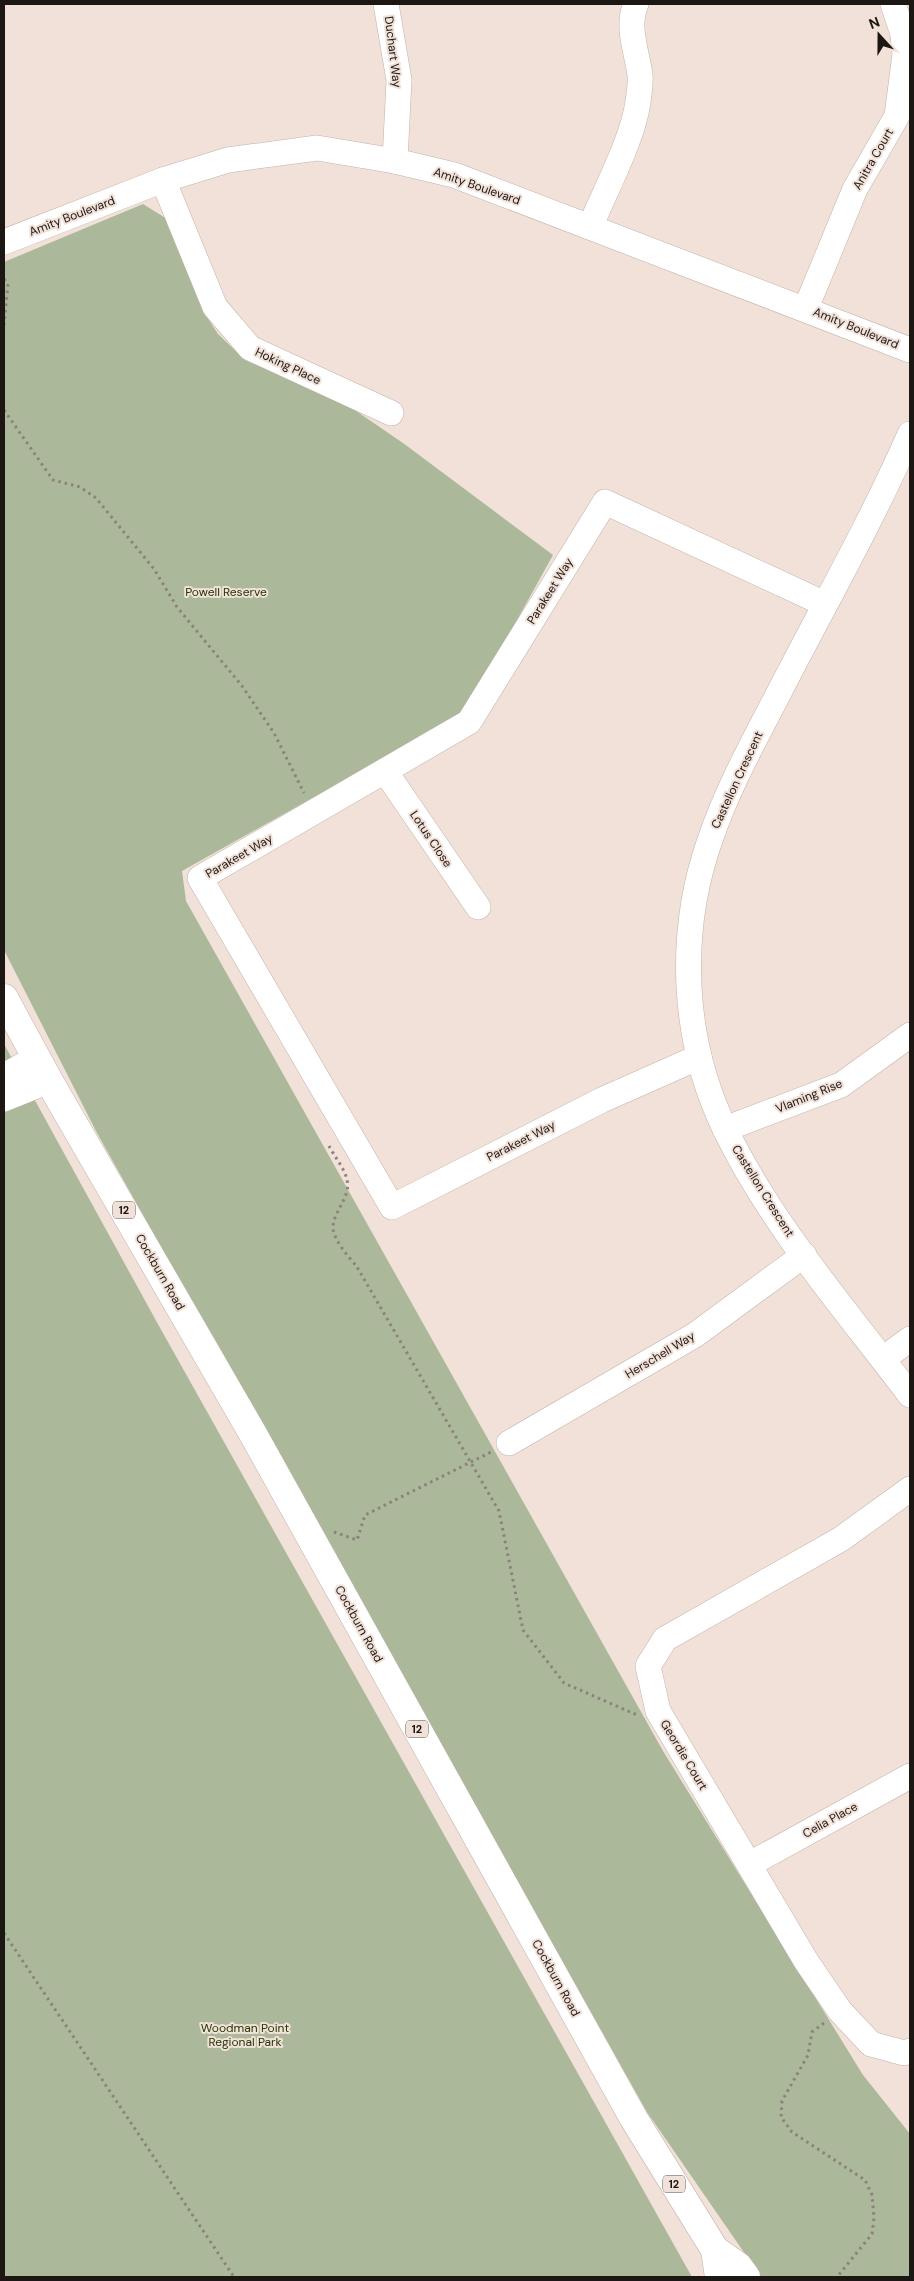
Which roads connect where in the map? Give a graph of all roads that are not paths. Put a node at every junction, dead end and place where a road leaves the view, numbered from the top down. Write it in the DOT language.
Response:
graph roads {
  1 [pos="386,4"];
  2 [pos="636,4"];
  3 [pos="893,4"];
  4 [pos="396,161"];
  5 [pos="163,180"];
  6 [pos="590,227"];
  7 [pos="4,242"];
  8 [pos="806,308"];
  9 [pos="910,350"];
  10 [pos="391,413"];
  11 [pos="910,434"];
  12 [pos="825,604"];
  13 [pos="385,771"];
  14 [pos="478,907"];
  15 [pos="4,998"];
  16 [pos="910,1035"];
  17 [pos="699,1056"];
  18 [pos="42,1069"];
  19 [pos="4,1076"];
  20 [pos="4,1099"];
  21 [pos="725,1129"];
  22 [pos="804,1255"];
  23 [pos="910,1339"];
  24 [pos="883,1359"];
  25 [pos="910,1395"];
  26 [pos="509,1443"];
  27 [pos="910,1489"];
  28 [pos="910,1776"];
  29 [pos="750,1864"];
  30 [pos="910,2052"];
  31 [pos="714,2250"];
  32 [pos="719,2277"];
  33 [pos="746,2277"];
  1 -- 4 [label="street, Duchart Way"];
  2 -- 6 [label="street"];
  3 -- 8 [label="street, Anitra Court"];
  4 -- 5 [label="street, Amity Boulevard"];
  4 -- 6 [label="street, Amity Boulevard"];
  5 -- 7 [label="street, Amity Boulevard"];
  5 -- 10 [label="street, Hoking Place"];
  6 -- 8 [label="street, Amity Boulevard"];
  8 -- 9 [label="street, Amity Boulevard"];
  11 -- 12 [label="street, Castellon Crescent"];
  12 -- 13 [label="street, Parakeet Way"];
  12 -- 17 [label="street, Castellon Crescent"];
  13 -- 14 [label="street, Lotus Close"];
  13 -- 17 [label="street, Parakeet Way"];
  15 -- 18 [label="main road, Cockburn Road / 12"];
  16 -- 21 [label="street, Vlaming Rise"];
  17 -- 21 [label="street, Castellon Crescent"];
  18 -- 19 [label="street"];
  18 -- 20 [label="street"];
  18 -- 31 [label="main road, Cockburn Road / 12"];
  21 -- 22 [label="street, Castellon Crescent"];
  22 -- 24 [label="street, Castellon Crescent"];
  22 -- 26 [label="street, Herschell Way"];
  23 -- 24 [label="street"];
  24 -- 25 [label="street, Castellon Crescent"];
  27 -- 29 [label="street, Geordie Court"];
  28 -- 29 [label="street, Celia Place"];
  29 -- 30 [label="street, Geordie Court"];
  31 -- 32 [label="main road, Cockburn Road / 12"];
  31 -- 33 [label="main road, Cockburn Road / 12"];
}
